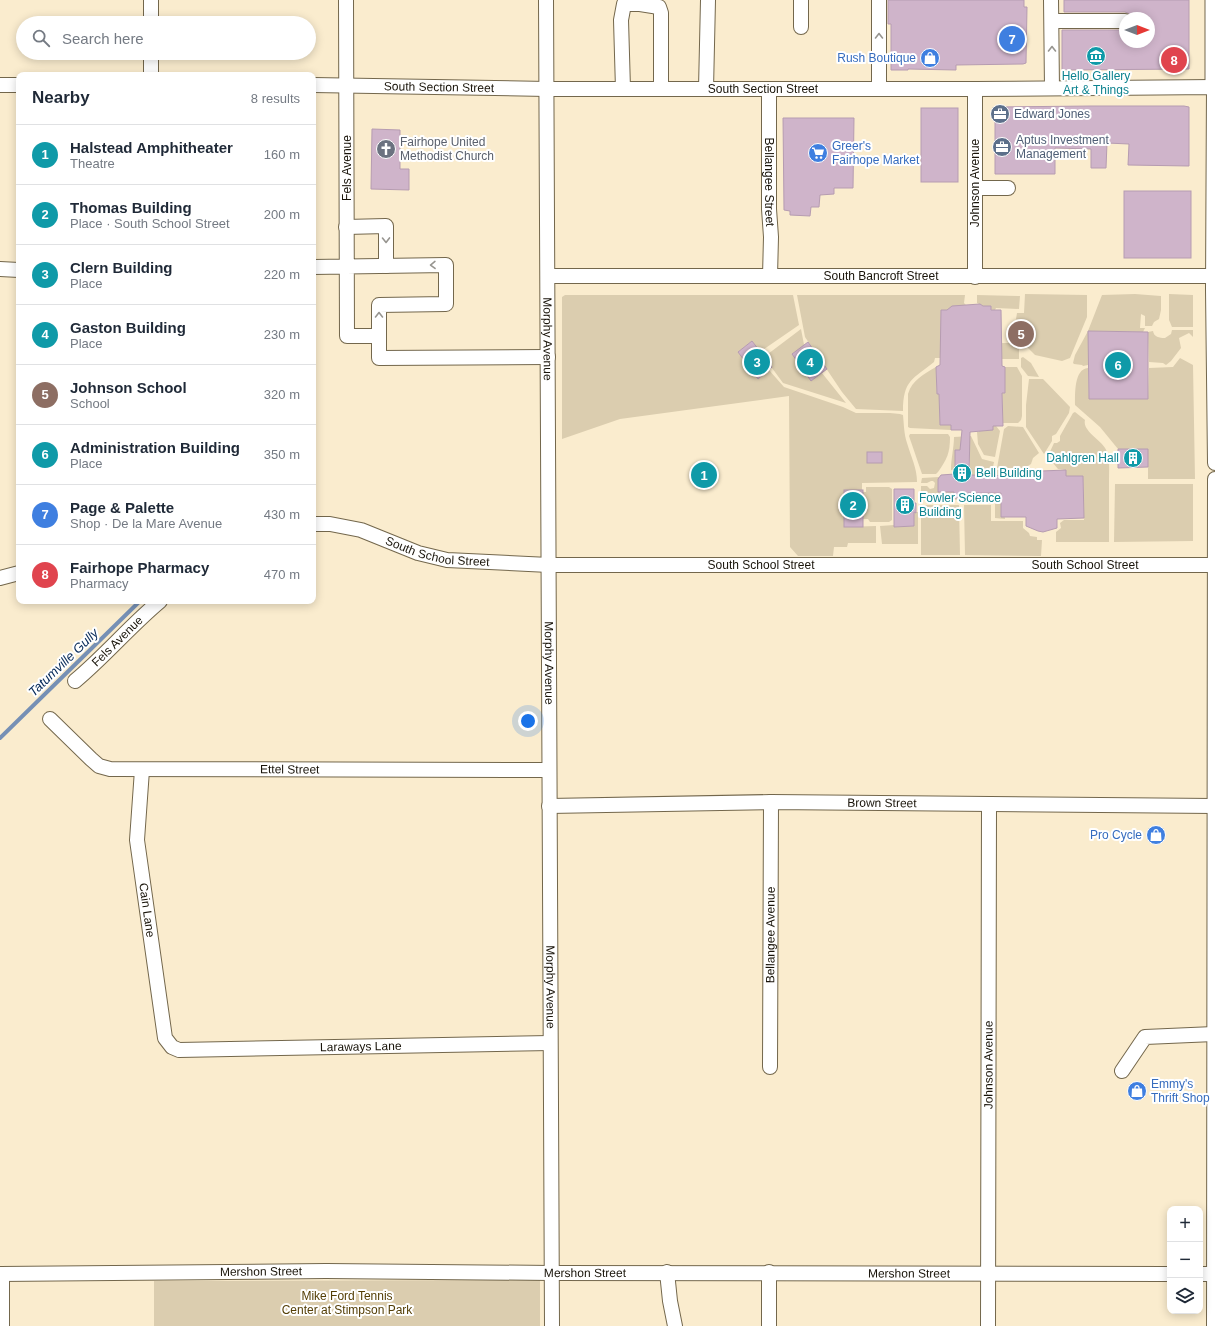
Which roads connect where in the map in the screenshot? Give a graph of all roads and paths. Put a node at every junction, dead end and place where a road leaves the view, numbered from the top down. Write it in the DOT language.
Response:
graph roads {
  1 [pos="151,0"];
  2 [pos="346,0"];
  3 [pos="546,0"];
  4 [pos="708,0"];
  5 [pos="801,0"];
  6 [pos="879,0"];
  7 [pos="1052,0"];
  8 [pos="1214,0"];
  9 [pos="151,16"];
  10 [pos="1052,21"];
  11 [pos="1119,21"];
  12 [pos="801,27"];
  13 [pos="151,60"];
  14 [pos="151,72"];
  15 [pos="0,85"];
  16 [pos="16,85"];
  17 [pos="316,85"];
  18 [pos="347,85"];
  19 [pos="1214,87"];
  20 [pos="1052,88"];
  21 [pos="547,89"];
  22 [pos="622,89"];
  23 [pos="661,89"];
  24 [pos="706,89"];
  25 [pos="769,89"];
  26 [pos="879,89"];
  27 [pos="975,89"];
  28 [pos="975,188"];
  29 [pos="1008,188"];
  30 [pos="346,227"];
  31 [pos="346,266"];
  32 [pos="386,266"];
  33 [pos="316,267"];
  34 [pos="0,269"];
  35 [pos="16,270"];
  36 [pos="548,276"];
  37 [pos="770,276"];
  38 [pos="1214,276"];
  39 [pos="975,277"];
  40 [pos="379,336"];
  41 [pos="548,357"];
  42 [pos="1215,463"];
  43 [pos="1215,479"];
  44 [pos="316,524"];
  45 [pos="1215,535"];
  46 [pos="549,565"];
  47 [pos="1214,565"];
  48 [pos="16,574"];
  49 [pos="0,578"];
  50 [pos="156,604"];
  51 [pos="1214,607"];
  52 [pos="75,681"];
  53 [pos="50,718"];
  54 [pos="1215,757"];
  55 [pos="142,770"];
  56 [pos="549,770"];
  57 [pos="771,802"];
  58 [pos="988,804"];
  59 [pos="549,806"];
  60 [pos="1214,806"];
  61 [pos="1215,855"];
  62 [pos="1214,1034"];
  63 [pos="550,1043"];
  64 [pos="172,1047"];
  65 [pos="1215,1056"];
  66 [pos="770,1067"];
  67 [pos="1122,1071"];
  68 [pos="1215,1163"];
  69 [pos="667,1272"];
  70 [pos="769,1272"];
  71 [pos="551,1273"];
  72 [pos="987,1273"];
  73 [pos="1,1274"];
  74 [pos="1167,1274"];
  75 [pos="1203,1274"];
  76 [pos="1214,1274"];
  77 [pos="2,1326"];
  78 [pos="552,1326"];
  79 [pos="675,1326"];
  80 [pos="769,1326"];
  81 [pos="988,1326"];
  82 [pos="1214,1326"];
  1 -- 9 [label="street"];
  2 -- 18 [label="street, Fels Avenue"];
  3 -- 21 [label="street, Morphy Avenue"];
  4 -- 24 [label="street"];
  5 -- 12 [label="street"];
  26 -- 6 [label="street, one-way"];
  7 -- 10 [label="street"];
  8 -- 19 [label="main road"];
  10 -- 11 [label="street"];
  20 -- 10 [label="street, one-way"];
  13 -- 14 [label="street"];
  15 -- 16 [label="street"];
  17 -- 18 [label="street, South Section Street"];
  18 -- 21 [label="street, South Section Street"];
  18 -- 30 [label="street, Fels Avenue"];
  19 -- 20 [label="street, South Section Street"];
  19 -- 38 [label="street"];
  20 -- 27 [label="street, South Section Street"];
  21 -- 22 [label="street, South Section Street"];
  21 -- 36 [label="street, Morphy Avenue"];
  22 -- 23 [label="street, South Section Street"];
  22 -- 23 [label="street"];
  23 -- 24 [label="street, South Section Street"];
  24 -- 25 [label="street, South Section Street"];
  25 -- 26 [label="street, South Section Street"];
  25 -- 37 [label="street, Bellangee Street"];
  26 -- 27 [label="street, South Section Street"];
  27 -- 28 [label="street, Johnson Avenue"];
  28 -- 29 [label="street"];
  28 -- 39 [label="street, Johnson Avenue"];
  30 -- 31 [label="street, Fels Avenue"];
  30 -- 32 [label="street, one-way"];
  31 -- 32 [label="street"];
  31 -- 33 [label="street"];
  31 -- 40 [label="street, Fels Avenue"];
  40 -- 32 [label="street, one-way"];
  34 -- 35 [label="street"];
  36 -- 37 [label="street, South Bancroft Street"];
  36 -- 41 [label="street, Morphy Avenue"];
  37 -- 39 [label="street, South Bancroft Street"];
  38 -- 39 [label="street, South Bancroft Street"];
  38 -- 42 [label="street"];
  40 -- 41 [label="street"];
  41 -- 46 [label="street, Morphy Avenue"];
  43 -- 45 [label="street"];
  44 -- 46 [label="street, South School Street"];
  45 -- 47 [label="street"];
  46 -- 47 [label="street, South School Street"];
  46 -- 56 [label="street, Morphy Avenue"];
  47 -- 51 [label="street"];
  48 -- 49 [label="street"];
  50 -- 52 [label="street, Fels Avenue"];
  51 -- 54 [label="street"];
  53 -- 55 [label="street, Ettel Street"];
  54 -- 60 [label="street"];
  55 -- 56 [label="street, Ettel Street"];
  55 -- 64 [label="street, Cain Lane"];
  56 -- 59 [label="street, Morphy Avenue"];
  57 -- 58 [label="street, Brown Street"];
  57 -- 59 [label="street, Brown Street"];
  57 -- 66 [label="street, Bellangee Avenue"];
  58 -- 60 [label="street, Brown Street"];
  58 -- 72 [label="street, Johnson Avenue"];
  59 -- 63 [label="street, Morphy Avenue"];
  60 -- 61 [label="street"];
  61 -- 62 [label="street"];
  62 -- 65 [label="street"];
  62 -- 67 [label="street"];
  63 -- 64 [label="street, Laraways Lane"];
  63 -- 71 [label="street, Morphy Avenue"];
  65 -- 68 [label="street"];
  68 -- 76 [label="street"];
  69 -- 70 [label="street, Mershon Street"];
  69 -- 71 [label="street, Mershon Street"];
  69 -- 79 [label="street"];
  70 -- 72 [label="street, Mershon Street"];
  70 -- 80 [label="street"];
  71 -- 73 [label="street, Mershon Street"];
  71 -- 78 [label="street, Morphy Avenue"];
  72 -- 74 [label="street, Mershon Street"];
  72 -- 81 [label="street, Johnson Avenue"];
  73 -- 77 [label="street"];
  75 -- 76 [label="street"];
  76 -- 82 [label="street"];
}
